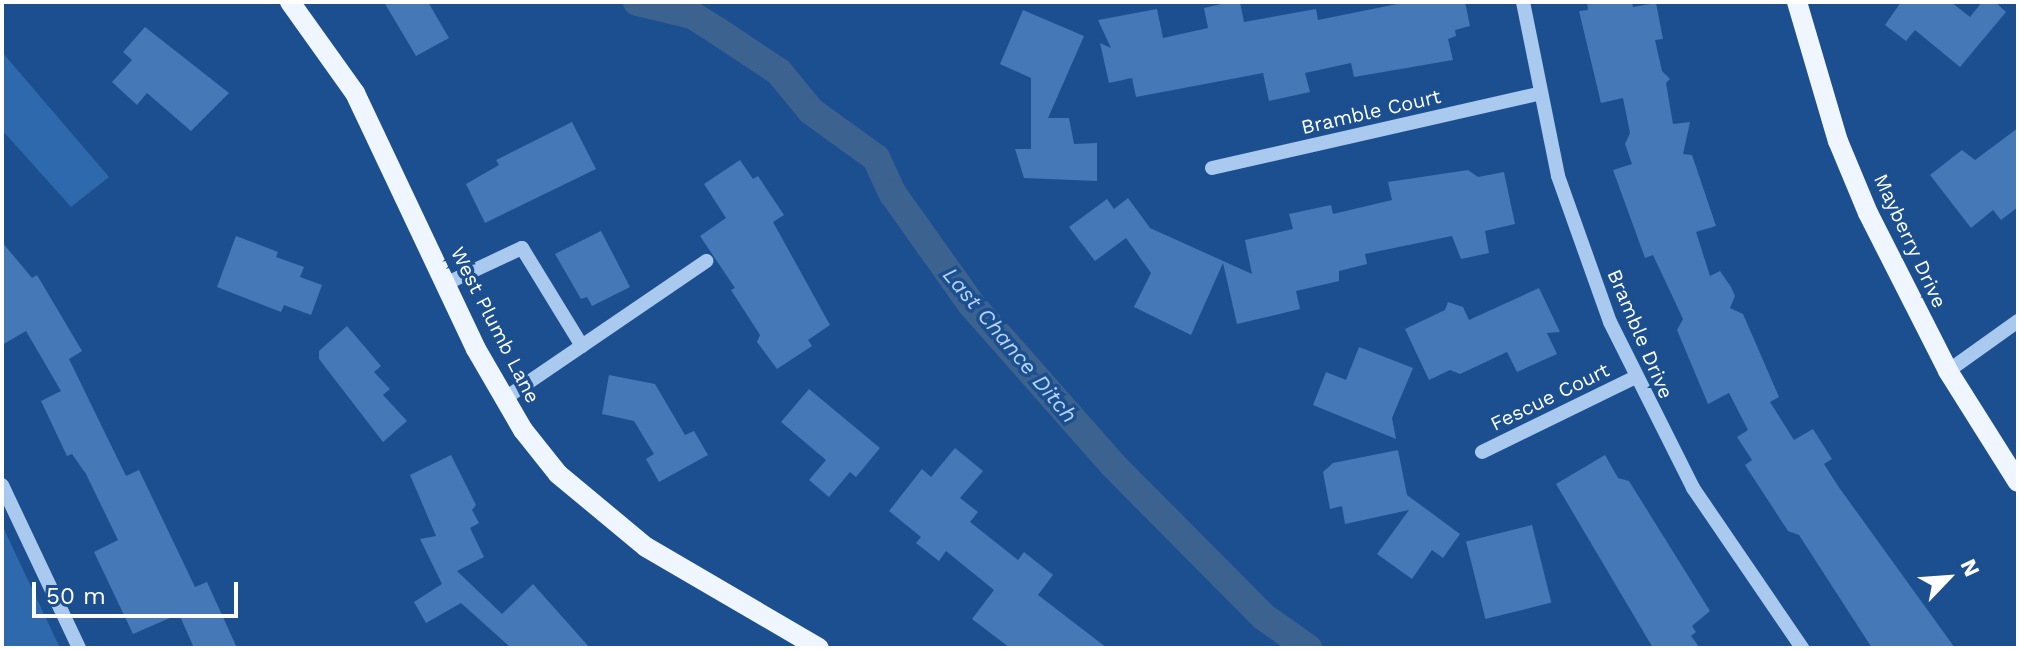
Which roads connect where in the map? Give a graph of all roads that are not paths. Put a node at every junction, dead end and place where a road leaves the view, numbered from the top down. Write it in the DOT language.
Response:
graph roads {
  1 [pos="290,2"];
  2 [pos="1523,2"];
  3 [pos="1797,2"];
  4 [pos="1539,94"];
  5 [pos="1212,168"];
  6 [pos="706,261"];
  7 [pos="445,284"];
  8 [pos="2018,321"];
  9 [pos="582,346"];
  10 [pos="1948,371"];
  11 [pos="1636,377"];
  12 [pos="504,399"];
  13 [pos="1482,452"];
  14 [pos="2018,482"];
  15 [pos="2,485"];
  16 [pos="79,648"];
  17 [pos="819,648"];
  18 [pos="1802,648"];
  1 -- 7 [label="main road, West Plumb Lane"];
  2 -- 4 [label="street, Bramble Drive"];
  3 -- 10 [label="main road, Mayberry Drive"];
  4 -- 5 [label="street, Bramble Court"];
  4 -- 11 [label="street, Bramble Drive"];
  6 -- 9 [label="street"];
  7 -- 9 [label="street"];
  7 -- 12 [label="main road, West Plumb Lane"];
  8 -- 10 [label="street"];
  9 -- 12 [label="street"];
  10 -- 14 [label="main road, Mayberry Drive"];
  11 -- 13 [label="street, Fescue Court"];
  11 -- 18 [label="street, Bramble Drive"];
  12 -- 17 [label="main road, West Plumb Lane"];
  15 -- 16 [label="street"];
}
